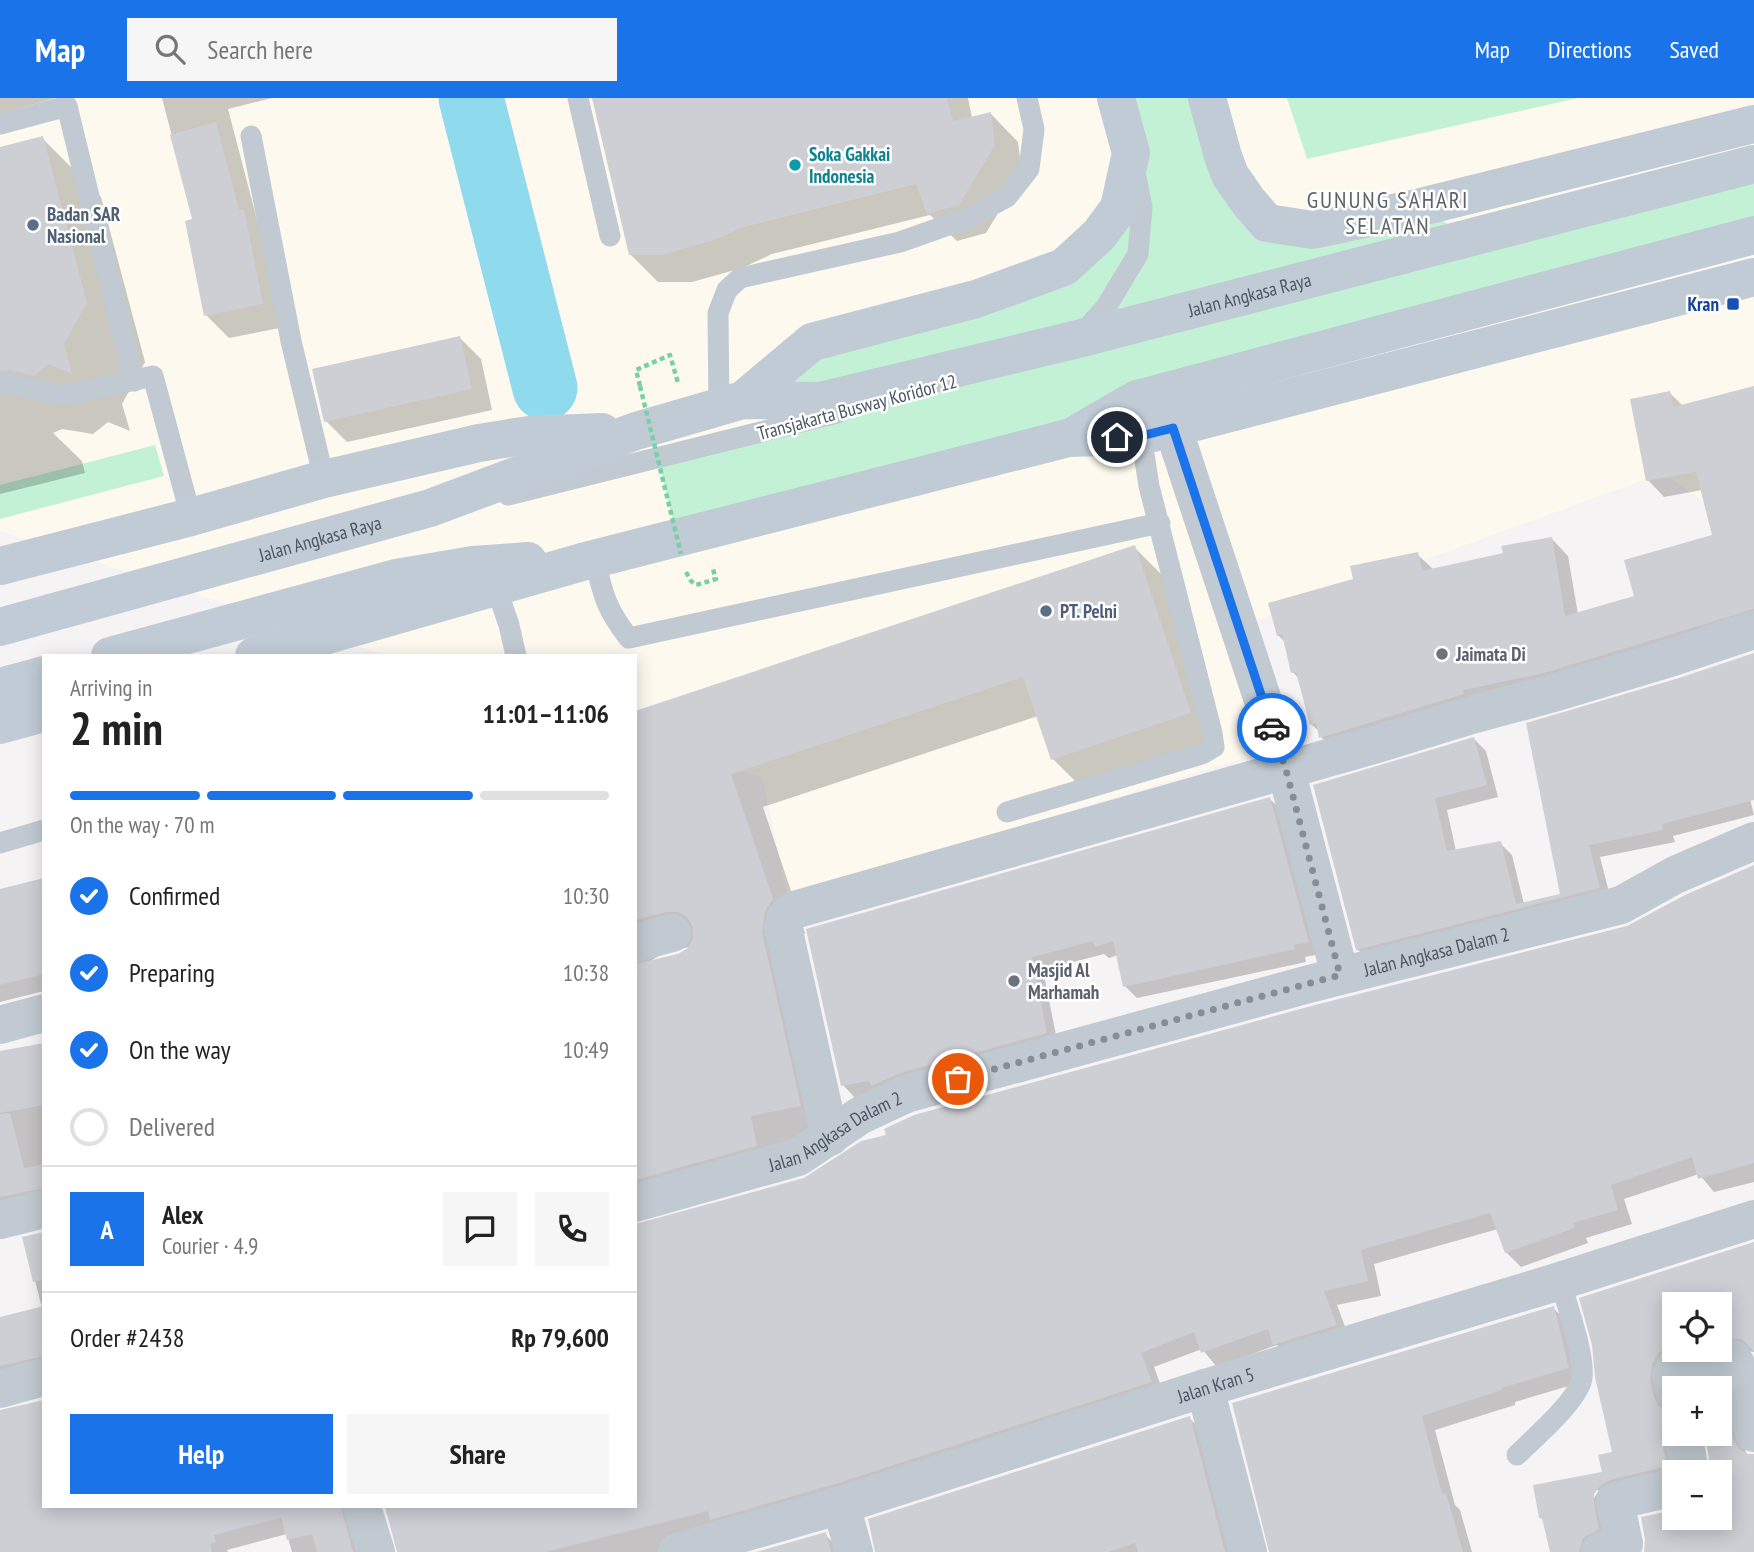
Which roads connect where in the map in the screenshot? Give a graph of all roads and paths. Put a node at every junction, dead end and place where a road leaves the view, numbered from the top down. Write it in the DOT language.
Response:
graph roads {
  1 [pos="578,98"];
  2 [pos="1027,98"];
  3 [pos="1115,98"];
  4 [pos="1207,98"];
  5 [pos="0,124"];
  6 [pos="1754,124"];
  7 [pos="251,135"];
  8 [pos="1641,152"];
  9 [pos="1130,153"];
  10 [pos="1754,164"];
  11 [pos="1593,205"];
  12 [pos="1421,207"];
  13 [pos="1754,235"];
  14 [pos="610,236"];
  15 [pos="1468,237"];
  16 [pos="1662,258"];
  17 [pos="1754,277"];
  18 [pos="1716,287"];
  19 [pos="1078,339"];
  20 [pos="670,355"];
  21 [pos="134,381"];
  22 [pos="0,385"];
  23 [pos="1136,399"];
  24 [pos="731,404"];
  25 [pos="636,431"];
  26 [pos="1157,432"];
  27 [pos="1068,438"];
  28 [pos="324,479"];
  29 [pos="430,508"];
  30 [pos="191,517"];
  31 [pos="1160,523"];
  32 [pos="681,554"];
  33 [pos="589,561"];
  34 [pos="0,566"];
  35 [pos="684,569"];
  36 [pos="716,579"];
  37 [pos="496,587"];
  38 [pos="0,627"];
  39 [pos="1754,630"];
  40 [pos="117,654"];
  41 [pos="261,654"];
  42 [pos="516,654"];
  43 [pos="42,675"];
  44 [pos="0,687"];
  45 [pos="42,714"];
  46 [pos="0,725"];
  47 [pos="1286,770"];
  48 [pos="1007,812"];
  49 [pos="42,831"];
  50 [pos="1754,841"];
  51 [pos="0,844"];
  52 [pos="672,933"];
  53 [pos="637,942"];
  54 [pos="1340,975"];
  55 [pos="42,1014"];
  56 [pos="0,1025"];
  57 [pos="830,1137"];
  58 [pos="637,1202"];
  59 [pos="42,1210"];
  60 [pos="1754,1219"];
  61 [pos="0,1220"];
  62 [pos="1560,1281"];
  63 [pos="1671,1376"];
  64 [pos="42,1378"];
  65 [pos="1205,1388"];
  66 [pos="0,1389"];
  67 [pos="1754,1433"];
  68 [pos="1517,1455"];
  69 [pos="1662,1490"];
  70 [pos="841,1505"];
  71 [pos="362,1508"];
  72 [pos="685,1551"];
  73 [pos="376,1552"];
  74 [pos="854,1552"];
  75 [pos="1248,1552"];
  76 [pos="1600,1552"];
  1 -- 14 [label="lane"];
  2 -- 24 [label="lane"];
  3 -- 9 [label="main road"];
  4 -- 12 [label="main road"];
  5 -- 21 [label="lane"];
  6 -- 8 [label="main road"];
  7 -- 28 [label="lane"];
  8 -- 11 [label="main road"];
  8 -- 12 [label="main road"];
  9 -- 19 [label="lane, Transjakarta Busway Koridor 12"];
  9 -- 24 [label="main road, Jalan Angkasa Raya"];
  10 -- 11 [label="main road, Jalan Angkasa Raya"];
  11 -- 15 [label="main road, Jalan Angkasa Raya"];
  12 -- 15 [label="main road"];
  13 -- 16 [label="main road"];
  15 -- 19 [label="main road, Jalan Angkasa Raya"];
  16 -- 18 [label="main road"];
  16 -- 23 [label="main road"];
  17 -- 18 [label="main road"];
  18 -- 26 [label="main road"];
  19 -- 24 [label="main road, Jalan Angkasa Raya"];
  19 -- 29 [label="lane, Transjakarta Busway Koridor 12"];
  20 -- 32 [label="path, bridge"];
  21 -- 22 [label="lane"];
  21 -- 30 [label="lane"];
  23 -- 26 [label="lane"];
  23 -- 27 [label="main road"];
  24 -- 25 [label="main road, Jalan Angkasa Raya"];
  25 -- 28 [label="main road, Jalan Angkasa Raya"];
  25 -- 29 [label="main road, Jalan Angkasa Raya"];
  26 -- 27 [label="main road"];
  26 -- 31 [label="lane"];
  26 -- 47 [label="street"];
  27 -- 33 [label="main road"];
  28 -- 30 [label="main road, Jalan Angkasa Raya"];
  29 -- 38 [label="main road, Jalan Angkasa Raya"];
  30 -- 34 [label="main road, Jalan Angkasa Raya"];
  31 -- 33 [label="lane"];
  31 -- 48 [label="lane"];
  33 -- 37 [label="main road"];
  33 -- 40 [label="main road"];
  35 -- 36 [label="path"];
  37 -- 41 [label="main road"];
  37 -- 42 [label="lane"];
  39 -- 47 [label="street"];
  43 -- 44 [label="main road"];
  45 -- 46 [label="main road"];
  47 -- 54 [label="street"];
  47 -- 57 [label="street"];
  49 -- 51 [label="lane"];
  50 -- 54 [label="street, Jalan Angkasa Dalam 2"];
  52 -- 53 [label="street"];
  54 -- 57 [label="street, Jalan Angkasa Dalam 2"];
  55 -- 56 [label="street"];
  57 -- 58 [label="street, Jalan Angkasa Dalam 2"];
  59 -- 61 [label="street"];
  60 -- 62 [label="street, Jalan Kran 5"];
  62 -- 65 [label="street, Jalan Kran 5"];
  62 -- 68 [label="lane"];
  63 -- 67 [label="street"];
  64 -- 66 [label="street"];
  65 -- 70 [label="street, Jalan Kran 5"];
  65 -- 75 [label="street"];
  69 -- 76 [label="street"];
  70 -- 72 [label="street, Jalan Kran 5"];
  70 -- 74 [label="street"];
  71 -- 73 [label="street"];
}
